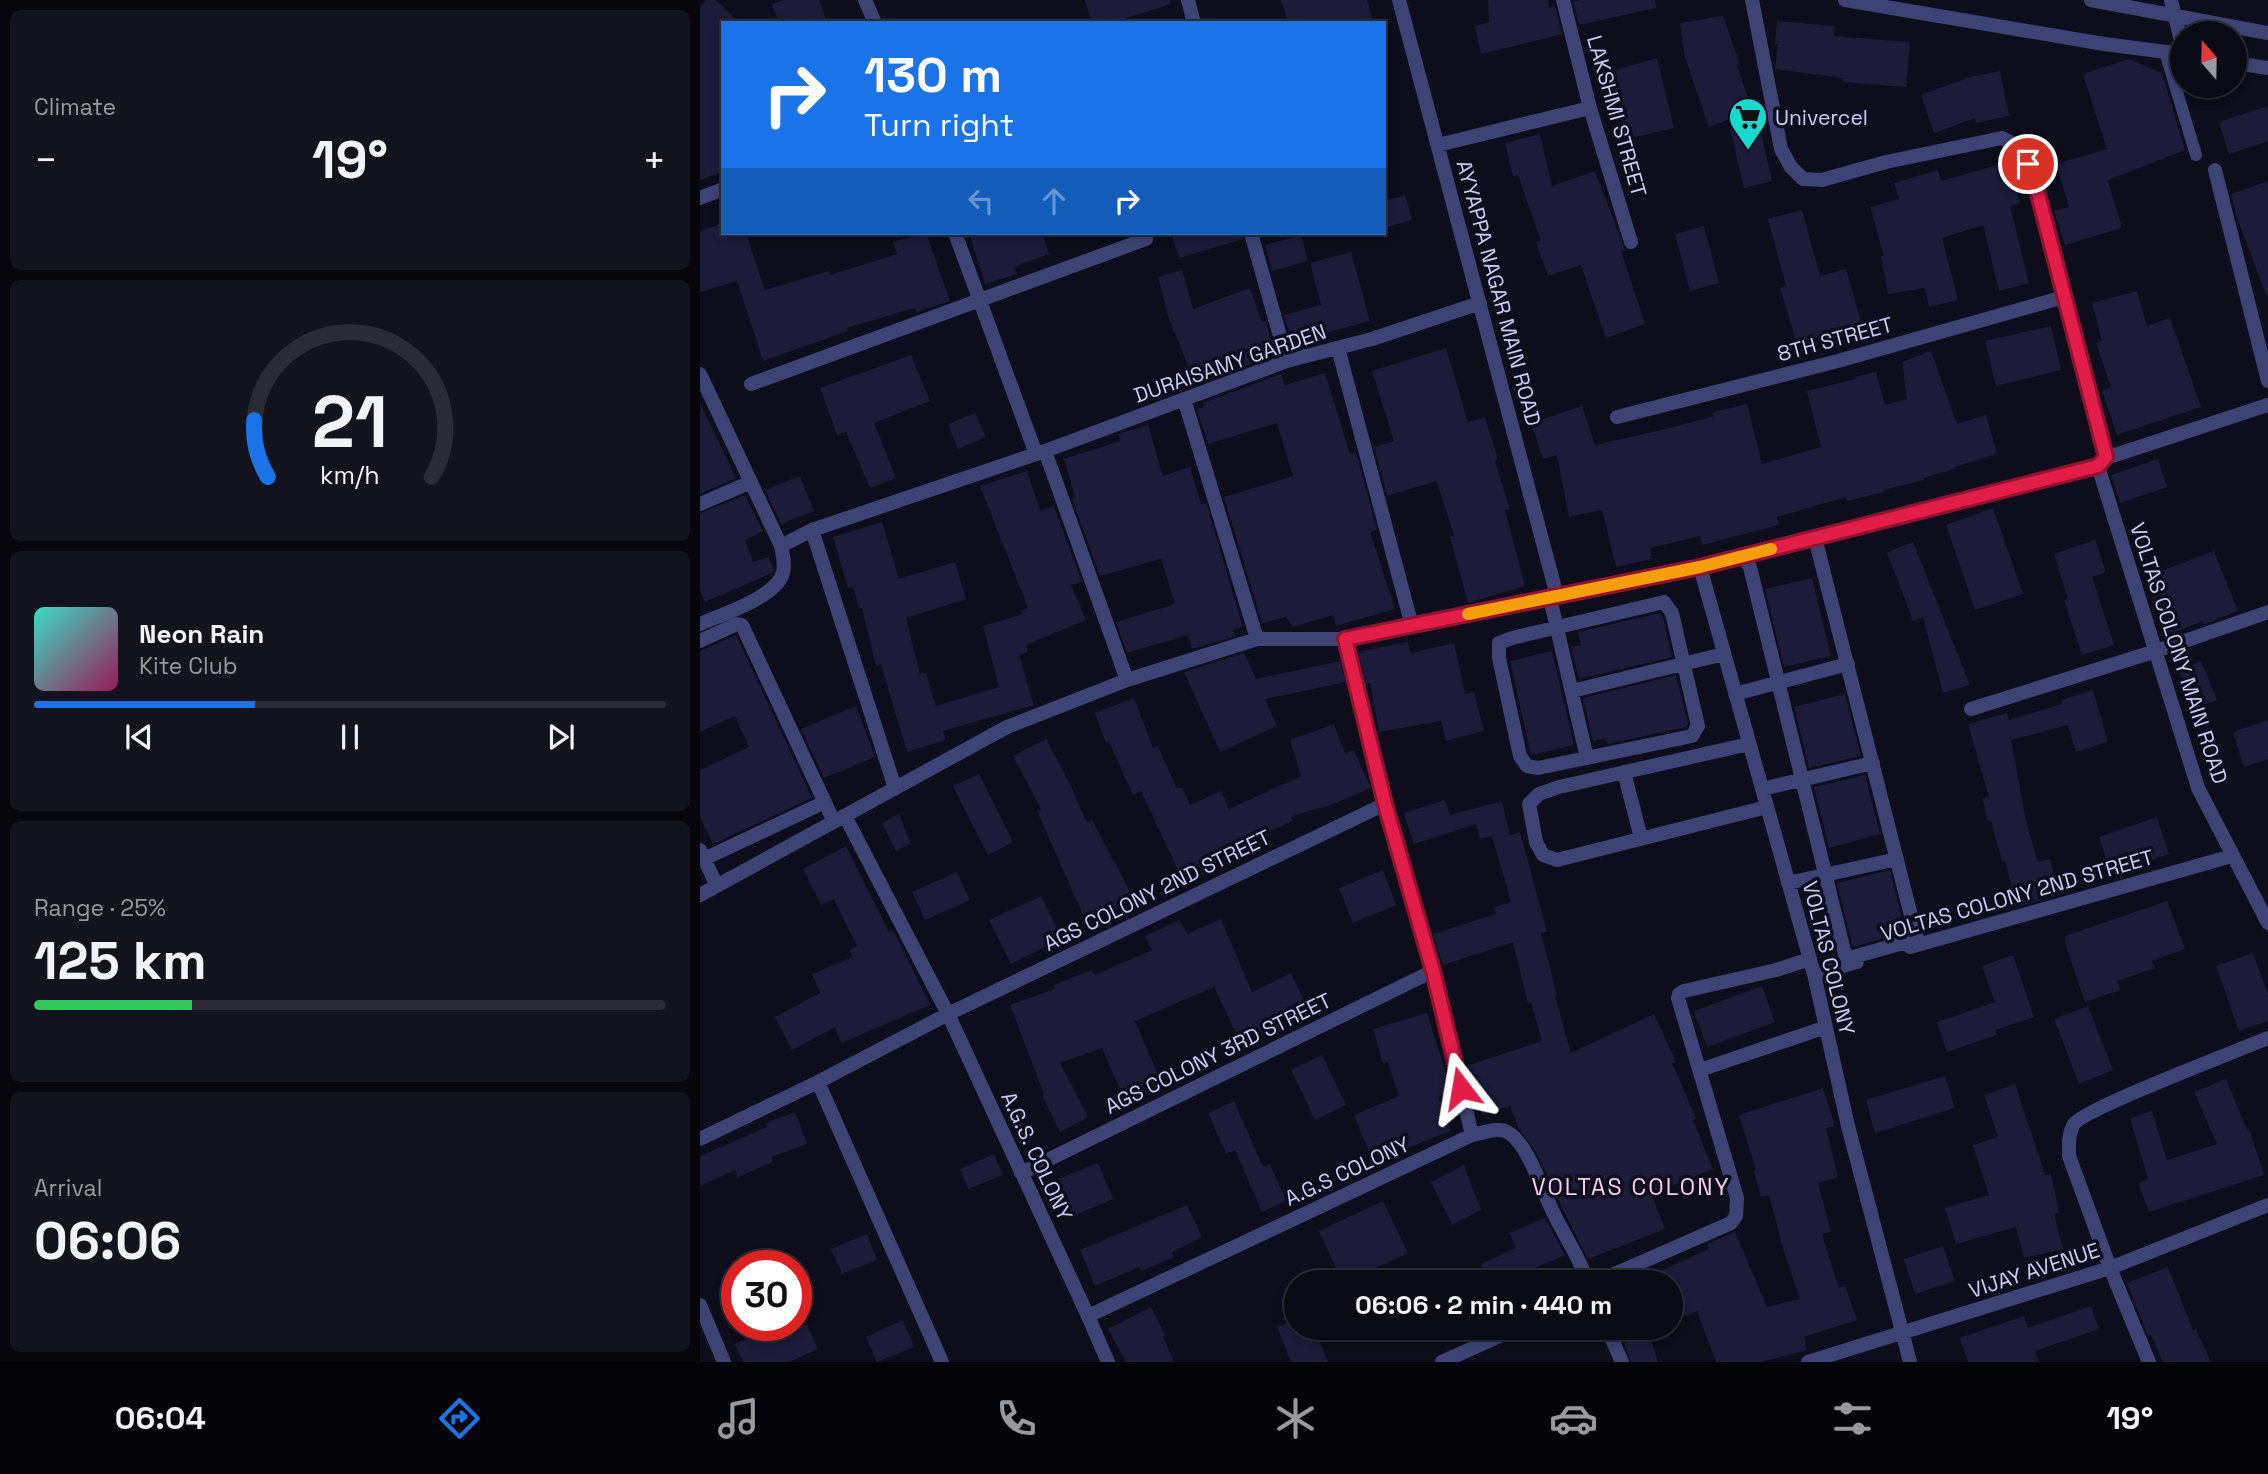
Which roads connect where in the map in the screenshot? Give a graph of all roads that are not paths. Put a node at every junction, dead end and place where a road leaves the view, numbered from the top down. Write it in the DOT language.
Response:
graph roads {
  1 [pos="865,0"];
  2 [pos="1188,0"];
  3 [pos="1399,0"];
  4 [pos="1563,0"];
  5 [pos="1752,0"];
  6 [pos="1845,0"];
  7 [pos="2091,0"];
  8 [pos="2171,0"];
  9 [pos="2176,16"];
  10 [pos="874,21"];
  11 [pos="1193,21"];
  12 [pos="2177,21"];
  13 [pos="2268,33"];
  14 [pos="2165,52"];
  15 [pos="2170,53"];
  16 [pos="2247,65"];
  17 [pos="2268,68"];
  18 [pos="1590,108"];
  19 [pos="1437,145"];
  20 [pos="2196,155"];
  21 [pos="2215,170"];
  22 [pos="721,190"];
  23 [pos="700,198"];
  24 [pos="956,235"];
  25 [pos="1252,235"];
  26 [pos="1146,239"];
  27 [pos="1631,242"];
  28 [pos="2064,297"];
  29 [pos="978,301"];
  30 [pos="1480,303"];
  31 [pos="1338,348"];
  32 [pos="1287,361"];
  33 [pos="700,374"];
  34 [pos="2268,381"];
  35 [pos="751,384"];
  36 [pos="1184,399"];
  37 [pos="2268,405"];
  38 [pos="1617,416"];
  39 [pos="1041,453"];
  40 [pos="2102,462"];
  41 [pos="751,482"];
  42 [pos="700,504"];
  43 [pos="812,530"];
  44 [pos="1815,538"];
  45 [pos="781,546"];
  46 [pos="1742,556"];
  47 [pos="1700,567"];
  48 [pos="1554,597"];
  49 [pos="2268,612"];
  50 [pos="701,619"];
  51 [pos="1412,626"];
  52 [pos="1557,628"];
  53 [pos="1257,639"];
  54 [pos="1345,639"];
  55 [pos="700,641"];
  56 [pos="2156,652"];
  57 [pos="1724,654"];
  58 [pos="1683,664"];
  59 [pos="1848,664"];
  60 [pos="1127,680"];
  61 [pos="1779,682"];
  62 [pos="1572,691"];
  63 [pos="1735,694"];
  64 [pos="1971,709"];
  65 [pos="1749,744"];
  66 [pos="1587,758"];
  67 [pos="1873,763"];
  68 [pos="1624,772"];
  69 [pos="1802,780"];
  70 [pos="895,788"];
  71 [pos="1762,789"];
  72 [pos="825,802"];
  73 [pos="1385,804"];
  74 [pos="1767,807"];
  75 [pos="840,819"];
  76 [pos="1641,838"];
  77 [pos="702,855"];
  78 [pos="2232,856"];
  79 [pos="1897,859"];
  80 [pos="1825,875"];
  81 [pos="1788,883"];
  82 [pos="717,886"];
  83 [pos="700,895"];
  84 [pos="2268,923"];
  85 [pos="1812,967"];
  86 [pos="1433,971"];
  87 [pos="948,1014"];
  88 [pos="1826,1027"];
  89 [pos="2268,1038"];
  90 [pos="1700,1070"];
  91 [pos="818,1082"];
  92 [pos="1472,1135"];
  93 [pos="700,1139"];
  94 [pos="1021,1173"];
  95 [pos="2268,1205"];
  96 [pos="2110,1268"];
  97 [pos="1583,1270"];
  98 [pos="1624,1270"];
  99 [pos="700,1305"];
  100 [pos="1088,1316"];
  101 [pos="1903,1334"];
  102 [pos="1491,1340"];
  103 [pos="1612,1340"];
  104 [pos="724,1362"];
  105 [pos="942,1362"];
  106 [pos="1108,1362"];
  107 [pos="1442,1362"];
  108 [pos="1622,1362"];
  109 [pos="1808,1362"];
  110 [pos="1909,1362"];
  111 [pos="2149,1362"];
  1 -- 10 [label="street"];
  2 -- 11 [label="street"];
  3 -- 19 [label="street, AYYAPPA NAGAR MAIN ROAD"];
  4 -- 18 [label="street, LAKSHMI STREET"];
  5 -- 28 [label="street, VOLTAS COLONY MAIN ROAD"];
  6 -- 14 [label="street"];
  7 -- 9 [label="street"];
  8 -- 9 [label="street"];
  9 -- 12 [label="street"];
  9 -- 13 [label="street"];
  14 -- 15 [label="street"];
  14 -- 20 [label="lane"];
  16 -- 17 [label="street"];
  18 -- 19 [label="street"];
  18 -- 27 [label="street, LAKSHMI STREET"];
  19 -- 30 [label="street, AYYAPPA NAGAR MAIN ROAD"];
  21 -- 34 [label="street"];
  22 -- 23 [label="street"];
  24 -- 29 [label="street"];
  25 -- 32 [label="street"];
  26 -- 29 [label="street"];
  28 -- 38 [label="street, 8TH STREET"];
  28 -- 40 [label="street, VOLTAS COLONY MAIN ROAD"];
  29 -- 35 [label="street"];
  29 -- 39 [label="street"];
  30 -- 31 [label="street, DURAISAMY GARDEN"];
  30 -- 48 [label="street, AYYAPPA NAGAR MAIN ROAD"];
  31 -- 32 [label="street, DURAISAMY GARDEN"];
  31 -- 51 [label="street"];
  32 -- 36 [label="street, DURAISAMY GARDEN"];
  33 -- 41 [label="street"];
  36 -- 39 [label="street, DURAISAMY GARDEN"];
  36 -- 53 [label="street"];
  37 -- 40 [label="street"];
  39 -- 43 [label="street, DURAISAMY GARDEN"];
  39 -- 60 [label="street"];
  40 -- 44 [label="street"];
  40 -- 56 [label="street, VOLTAS COLONY MAIN ROAD"];
  41 -- 42 [label="street"];
  41 -- 45 [label="street"];
  43 -- 45 [label="street, DURAISAMY GARDEN"];
  43 -- 70 [label="street"];
  44 -- 46 [label="street"];
  44 -- 59 [label="street"];
  45 -- 50 [label="street"];
  46 -- 47 [label="street"];
  46 -- 61 [label="street"];
  47 -- 48 [label="street"];
  47 -- 57 [label="street, VOLTAS COLONY"];
  48 -- 51 [label="street"];
  48 -- 52 [label="street, AYYAPPA NAGAR MAIN ROAD"];
  49 -- 56 [label="street"];
  51 -- 54 [label="street"];
  52 -- 58 [label="street"];
  52 -- 62 [label="street, AYYAPPA NAGAR MAIN ROAD"];
  52 -- 66 [label="street"];
  53 -- 54 [label="street"];
  53 -- 60 [label="street"];
  54 -- 73 [label="street"];
  55 -- 72 [label="street, A.G.S. COLONY"];
  56 -- 64 [label="street"];
  56 -- 78 [label="street, VOLTAS COLONY MAIN ROAD"];
  57 -- 58 [label="street"];
  57 -- 63 [label="street, VOLTAS COLONY"];
  58 -- 62 [label="street"];
  58 -- 66 [label="street"];
  59 -- 61 [label="street"];
  59 -- 67 [label="street"];
  60 -- 70 [label="street"];
  61 -- 63 [label="street"];
  61 -- 69 [label="street"];
  62 -- 66 [label="street, AYYAPPA NAGAR MAIN ROAD"];
  63 -- 65 [label="street, VOLTAS COLONY"];
  65 -- 68 [label="street"];
  65 -- 71 [label="street, VOLTAS COLONY"];
  67 -- 69 [label="street"];
  67 -- 79 [label="street"];
  68 -- 76 [label="street"];
  68 -- 76 [label="street"];
  69 -- 71 [label="street"];
  69 -- 80 [label="street"];
  70 -- 75 [label="street"];
  71 -- 74 [label="street, VOLTAS COLONY"];
  72 -- 75 [label="street, A.G.S. COLONY"];
  72 -- 77 [label="street"];
  73 -- 86 [label="street"];
  73 -- 87 [label="street, AGS COLONY 2ND STREET"];
  74 -- 76 [label="street"];
  74 -- 81 [label="street, VOLTAS COLONY"];
  75 -- 82 [label="street"];
  75 -- 87 [label="street, A.G.S. COLONY"];
  77 -- 82 [label="street"];
  78 -- 84 [label="street, VOLTAS COLONY MAIN ROAD"];
  78 -- 85 [label="street, VOLTAS COLONY 2ND STREET"];
  79 -- 80 [label="street"];
  79 -- 80 [label="street"];
  80 -- 81 [label="street"];
  81 -- 85 [label="street, VOLTAS COLONY"];
  82 -- 83 [label="street"];
  85 -- 88 [label="street, VOLTAS COLONY"];
  85 -- 90 [label="street, VOLTAS COLONY 2ND STREET"];
  86 -- 92 [label="street"];
  86 -- 94 [label="street, AGS COLONY 3RD STREET"];
  87 -- 91 [label="street, AGS COLONY 2ND STREET"];
  87 -- 94 [label="street, A.G.S. COLONY"];
  88 -- 90 [label="street"];
  88 -- 101 [label="street, VOLTAS COLONY"];
  89 -- 96 [label="street"];
  90 -- 98 [label="street"];
  91 -- 93 [label="street, AGS COLONY 2ND STREET"];
  91 -- 105 [label="street"];
  92 -- 97 [label="street, A.G.S COLONY"];
  92 -- 100 [label="street, A.G.S COLONY"];
  94 -- 100 [label="street, A.G.S. COLONY"];
  95 -- 96 [label="street, VIJAY AVENUE"];
  96 -- 101 [label="street, VIJAY AVENUE"];
  96 -- 111 [label="street"];
  99 -- 104 [label="street"];
  100 -- 106 [label="street"];
  101 -- 109 [label="street, VIJAY AVENUE"];
  101 -- 110 [label="street, VOLTAS COLONY"];
  102 -- 107 [label="street"];
  103 -- 108 [label="street"];
}
